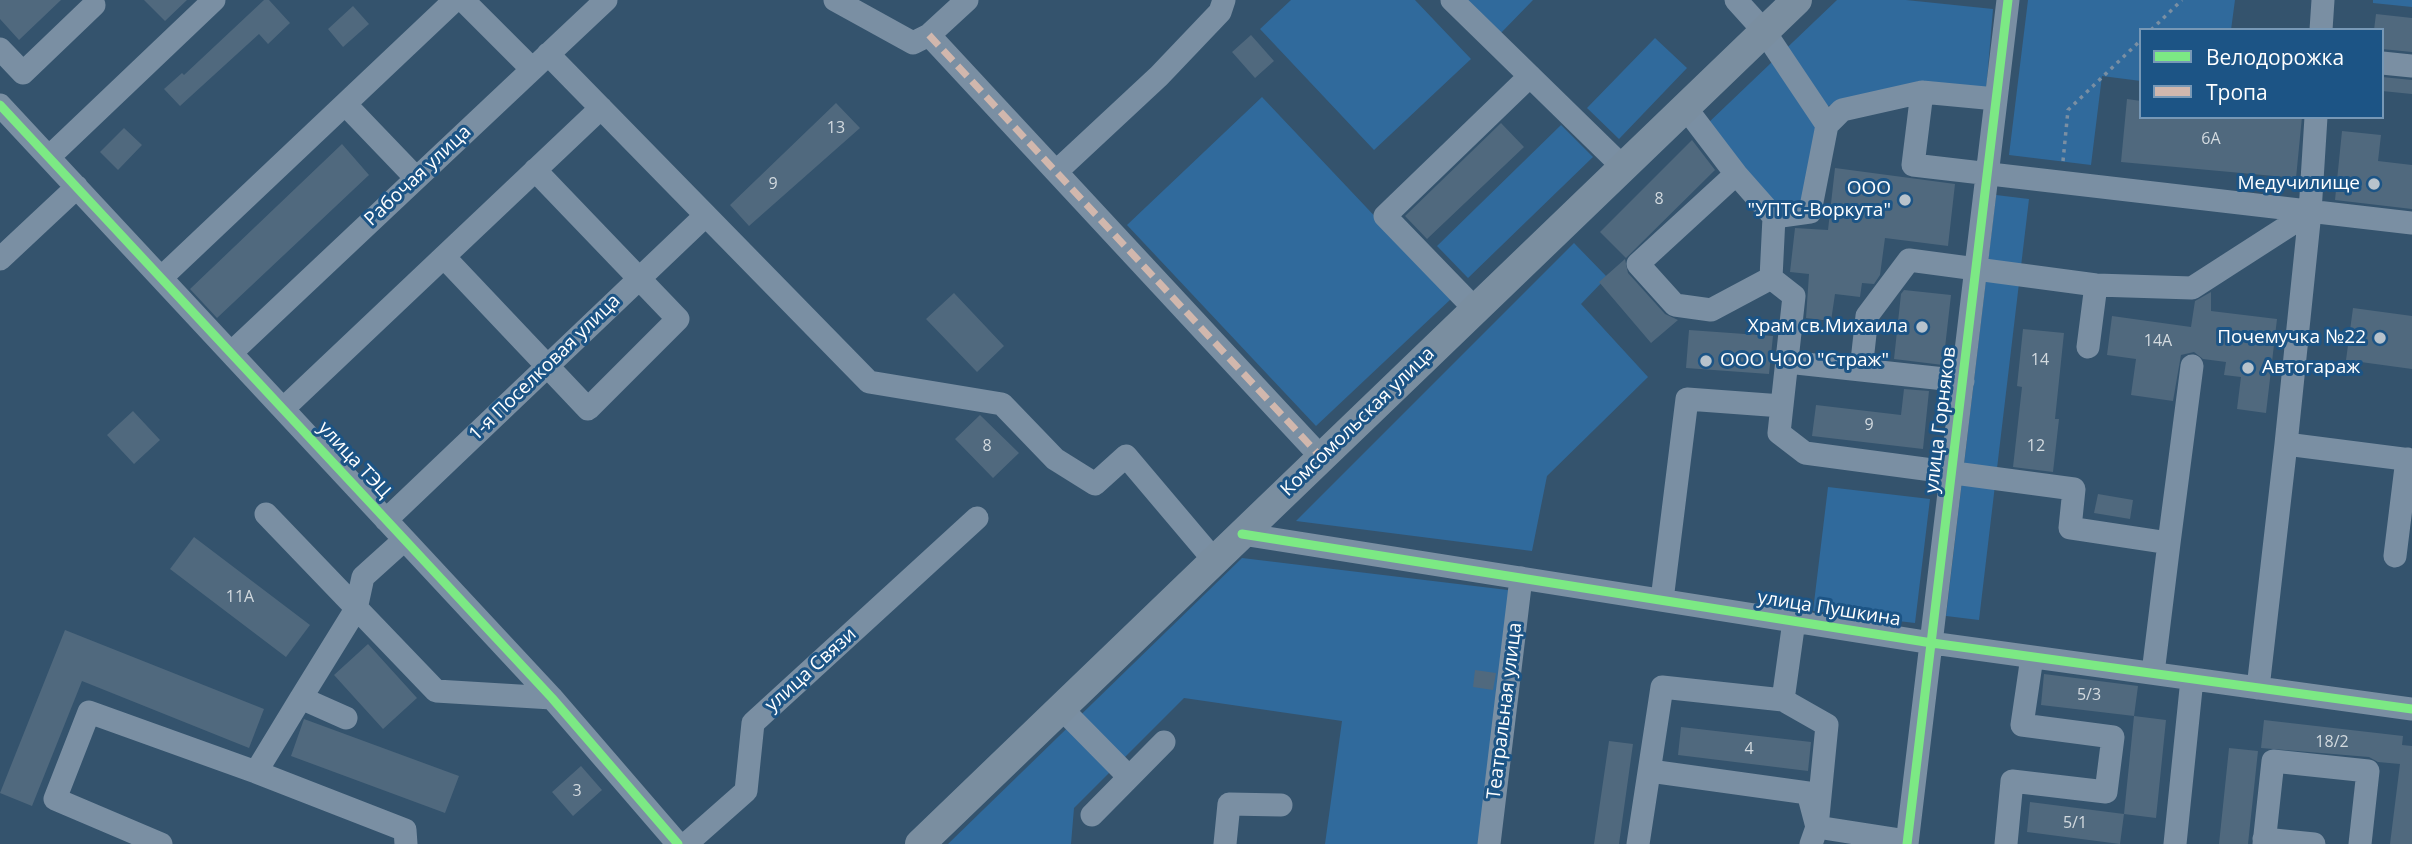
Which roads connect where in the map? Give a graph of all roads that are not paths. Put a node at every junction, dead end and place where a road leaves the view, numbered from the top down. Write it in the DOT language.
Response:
graph roads {
  1 [pos="214,0"];
  2 [pos="455,0"];
  3 [pos="463,0"];
  4 [pos="606,0"];
  5 [pos="835,0"];
  6 [pos="967,0"];
  7 [pos="1224,0"];
  8 [pos="1452,0"];
  9 [pos="1736,0"];
  10 [pos="1797,0"];
  11 [pos="2008,0"];
  12 [pos="2323,0"];
  13 [pos="94,5"];
  14 [pos="2321,28"];
  15 [pos="1764,31"];
  16 [pos="929,35"];
  17 [pos="0,48"];
  18 [pos="540,62"];
  19 [pos="2384,63"];
  20 [pos="2412,66"];
  21 [pos="1530,76"];
  22 [pos="1922,92"];
  23 [pos="1996,99"];
  24 [pos="345,104"];
  25 [pos="0,105"];
  26 [pos="1685,107"];
  27 [pos="601,108"];
  28 [pos="2316,119"];
  29 [pos="1827,125"];
  30 [pos="48,157"];
  31 [pos="1623,167"];
  32 [pos="536,170"];
  33 [pos="1057,171"];
  34 [pos="1987,171"];
  35 [pos="1736,174"];
  36 [pos="416,178"];
  37 [pos="77,187"];
  38 [pos="2310,212"];
  39 [pos="705,216"];
  40 [pos="1774,217"];
  41 [pos="2412,223"];
  42 [pos="444,257"];
  43 [pos="0,259"];
  44 [pos="1976,268"];
  45 [pos="161,278"];
  46 [pos="1771,278"];
  47 [pos="639,279"];
  48 [pos="2096,285"];
  49 [pos="1475,309"];
  50 [pos="2088,347"];
  51 [pos="231,353"];
  52 [pos="1787,362"];
  53 [pos="547,366"];
  54 [pos="2192,366"];
  55 [pos="1861,370"];
  56 [pos="1963,381"];
  57 [pos="1782,407"];
  58 [pos="283,409"];
  59 [pos="2286,444"];
  60 [pos="1321,457"];
  61 [pos="2410,459"];
  62 [pos="1952,473"];
  63 [pos="267,514"];
  64 [pos="977,518"];
  65 [pos="386,520"];
  66 [pos="1242,534"];
  67 [pos="404,540"];
  68 [pos="2169,543"];
  69 [pos="2395,556"];
  70 [pos="1214,560"];
  71 [pos="1521,578"];
  72 [pos="1662,600"];
  73 [pos="356,609"];
  74 [pos="1794,621"];
  75 [pos="1932,643"];
  76 [pos="2032,657"];
  77 [pos="2153,673"];
  78 [pos="2192,679"];
  79 [pos="2258,688"];
  80 [pos="301,698"];
  81 [pos="552,698"];
  82 [pos="1783,700"];
  83 [pos="1061,708"];
  84 [pos="2412,709"];
  85 [pos="346,718"];
  86 [pos="1164,742"];
  87 [pos="1650,771"];
  88 [pos="256,772"];
  89 [pos="1129,778"];
  90 [pos="1280,805"];
  91 [pos="1092,815"];
  92 [pos="1814,836"];
  93 [pos="2264,841"];
  94 [pos="1907,843"];
  95 [pos="161,844"];
  96 [pos="406,844"];
  97 [pos="678,844"];
  98 [pos="686,844"];
  99 [pos="920,844"];
  100 [pos="1225,844"];
  101 [pos="1489,844"];
  102 [pos="1638,844"];
  103 [pos="2006,844"];
  104 [pos="2175,844"];
  105 [pos="2314,844"];
  106 [pos="2360,844"];
  1 -- 30 [label="street"];
  2 -- 24 [label="street"];
  3 -- 18 [label="street"];
  4 -- 18 [label="street, Рабочая улица"];
  5 -- 16 [label="street"];
  6 -- 16 [label="street"];
  7 -- 33 [label="street"];
  8 -- 21 [label="street"];
  9 -- 15 [label="street"];
  10 -- 15 [label="main road, Комсомольская улица"];
  11 -- 23 [label="street, улица Горняков"];
  12 -- 14 [label="street"];
  13 -- 17 [label="street"];
  15 -- 26 [label="main road, Комсомольская улица"];
  15 -- 29 [label="street"];
  16 -- 33 [label="street"];
  18 -- 27 [label="street"];
  18 -- 36 [label="street, Рабочая улица"];
  19 -- 20 [label="street"];
  21 -- 31 [label="street"];
  21 -- 49 [label="street"];
  22 -- 23 [label="street"];
  22 -- 29 [label="street"];
  22 -- 34 [label="street"];
  23 -- 34 [label="street, улица Горняков"];
  24 -- 36 [label="street"];
  24 -- 45 [label="street"];
  25 -- 30 [label="street, улица ТЭЦ"];
  26 -- 31 [label="main road, Комсомольская улица"];
  26 -- 35 [label="street"];
  27 -- 32 [label="street"];
  27 -- 39 [label="street"];
  28 -- 38 [label="street"];
  29 -- 40 [label="street"];
  30 -- 37 [label="street, улица ТЭЦ"];
  31 -- 49 [label="main road, Комсомольская улица"];
  32 -- 42 [label="street"];
  32 -- 47 [label="street"];
  33 -- 60 [label="street"];
  34 -- 38 [label="street"];
  34 -- 44 [label="street, улица Горняков"];
  35 -- 40 [label="street"];
  35 -- 46 [label="street"];
  36 -- 51 [label="street, Рабочая улица"];
  37 -- 43 [label="street"];
  37 -- 45 [label="street, улица ТЭЦ"];
  38 -- 41 [label="street"];
  38 -- 48 [label="street"];
  38 -- 59 [label="street"];
  39 -- 47 [label="street, 1-я Поселковая улица"];
  39 -- 70 [label="street"];
  40 -- 46 [label="street"];
  42 -- 53 [label="street"];
  42 -- 58 [label="street"];
  44 -- 48 [label="street"];
  44 -- 55 [label="street"];
  44 -- 56 [label="street, улица Горняков"];
  45 -- 51 [label="street, улица ТЭЦ"];
  46 -- 52 [label="street"];
  47 -- 53 [label="street, 1-я Поселковая улица"];
  47 -- 53 [label="street"];
  48 -- 50 [label="street"];
  49 -- 60 [label="main road, Комсомольская улица"];
  51 -- 58 [label="street, улица ТЭЦ"];
  52 -- 55 [label="street"];
  52 -- 57 [label="street"];
  53 -- 65 [label="street, 1-я Поселковая улица"];
  54 -- 68 [label="street"];
  55 -- 56 [label="street"];
  56 -- 62 [label="street, улица Горняков"];
  57 -- 62 [label="street"];
  57 -- 72 [label="street"];
  58 -- 65 [label="street, улица ТЭЦ"];
  59 -- 61 [label="street"];
  59 -- 79 [label="street"];
  60 -- 66 [label="main road, Комсомольская улица"];
  61 -- 69 [label="street"];
  62 -- 68 [label="street"];
  62 -- 75 [label="street, улица Горняков"];
  63 -- 73 [label="street"];
  64 -- 98 [label="street, улица Связи"];
  65 -- 67 [label="street, улица ТЭЦ"];
  66 -- 70 [label="main road, Комсомольская улица"];
  66 -- 71 [label="street, улица Пушкина"];
  67 -- 73 [label="street"];
  67 -- 81 [label="street, улица ТЭЦ"];
  68 -- 77 [label="street"];
  70 -- 83 [label="main road, Комсомольская улица"];
  71 -- 72 [label="street, улица Пушкина"];
  71 -- 101 [label="street, Театральная улица"];
  72 -- 74 [label="street, улица Пушкина"];
  73 -- 80 [label="street"];
  73 -- 81 [label="street"];
  74 -- 75 [label="street, улица Пушкина"];
  74 -- 82 [label="street"];
  75 -- 76 [label="street, улица Пушкина"];
  75 -- 94 [label="street, улица Горняков"];
  76 -- 77 [label="street, улица Пушкина"];
  76 -- 103 [label="street"];
  77 -- 78 [label="street, улица Пушкина"];
  78 -- 79 [label="street, улица Пушкина"];
  78 -- 104 [label="street"];
  79 -- 84 [label="street, улица Пушкина"];
  80 -- 85 [label="street"];
  80 -- 88 [label="street"];
  81 -- 97 [label="street, улица ТЭЦ"];
  82 -- 87 [label="street"];
  82 -- 92 [label="street"];
  83 -- 89 [label="street"];
  83 -- 99 [label="main road, Комсомольская улица"];
  86 -- 89 [label="street"];
  87 -- 92 [label="street"];
  87 -- 102 [label="street"];
  88 -- 95 [label="street"];
  88 -- 96 [label="street"];
  89 -- 91 [label="street"];
  90 -- 100 [label="street"];
  92 -- 94 [label="street"];
  93 -- 105 [label="street"];
  93 -- 106 [label="street"];
}
